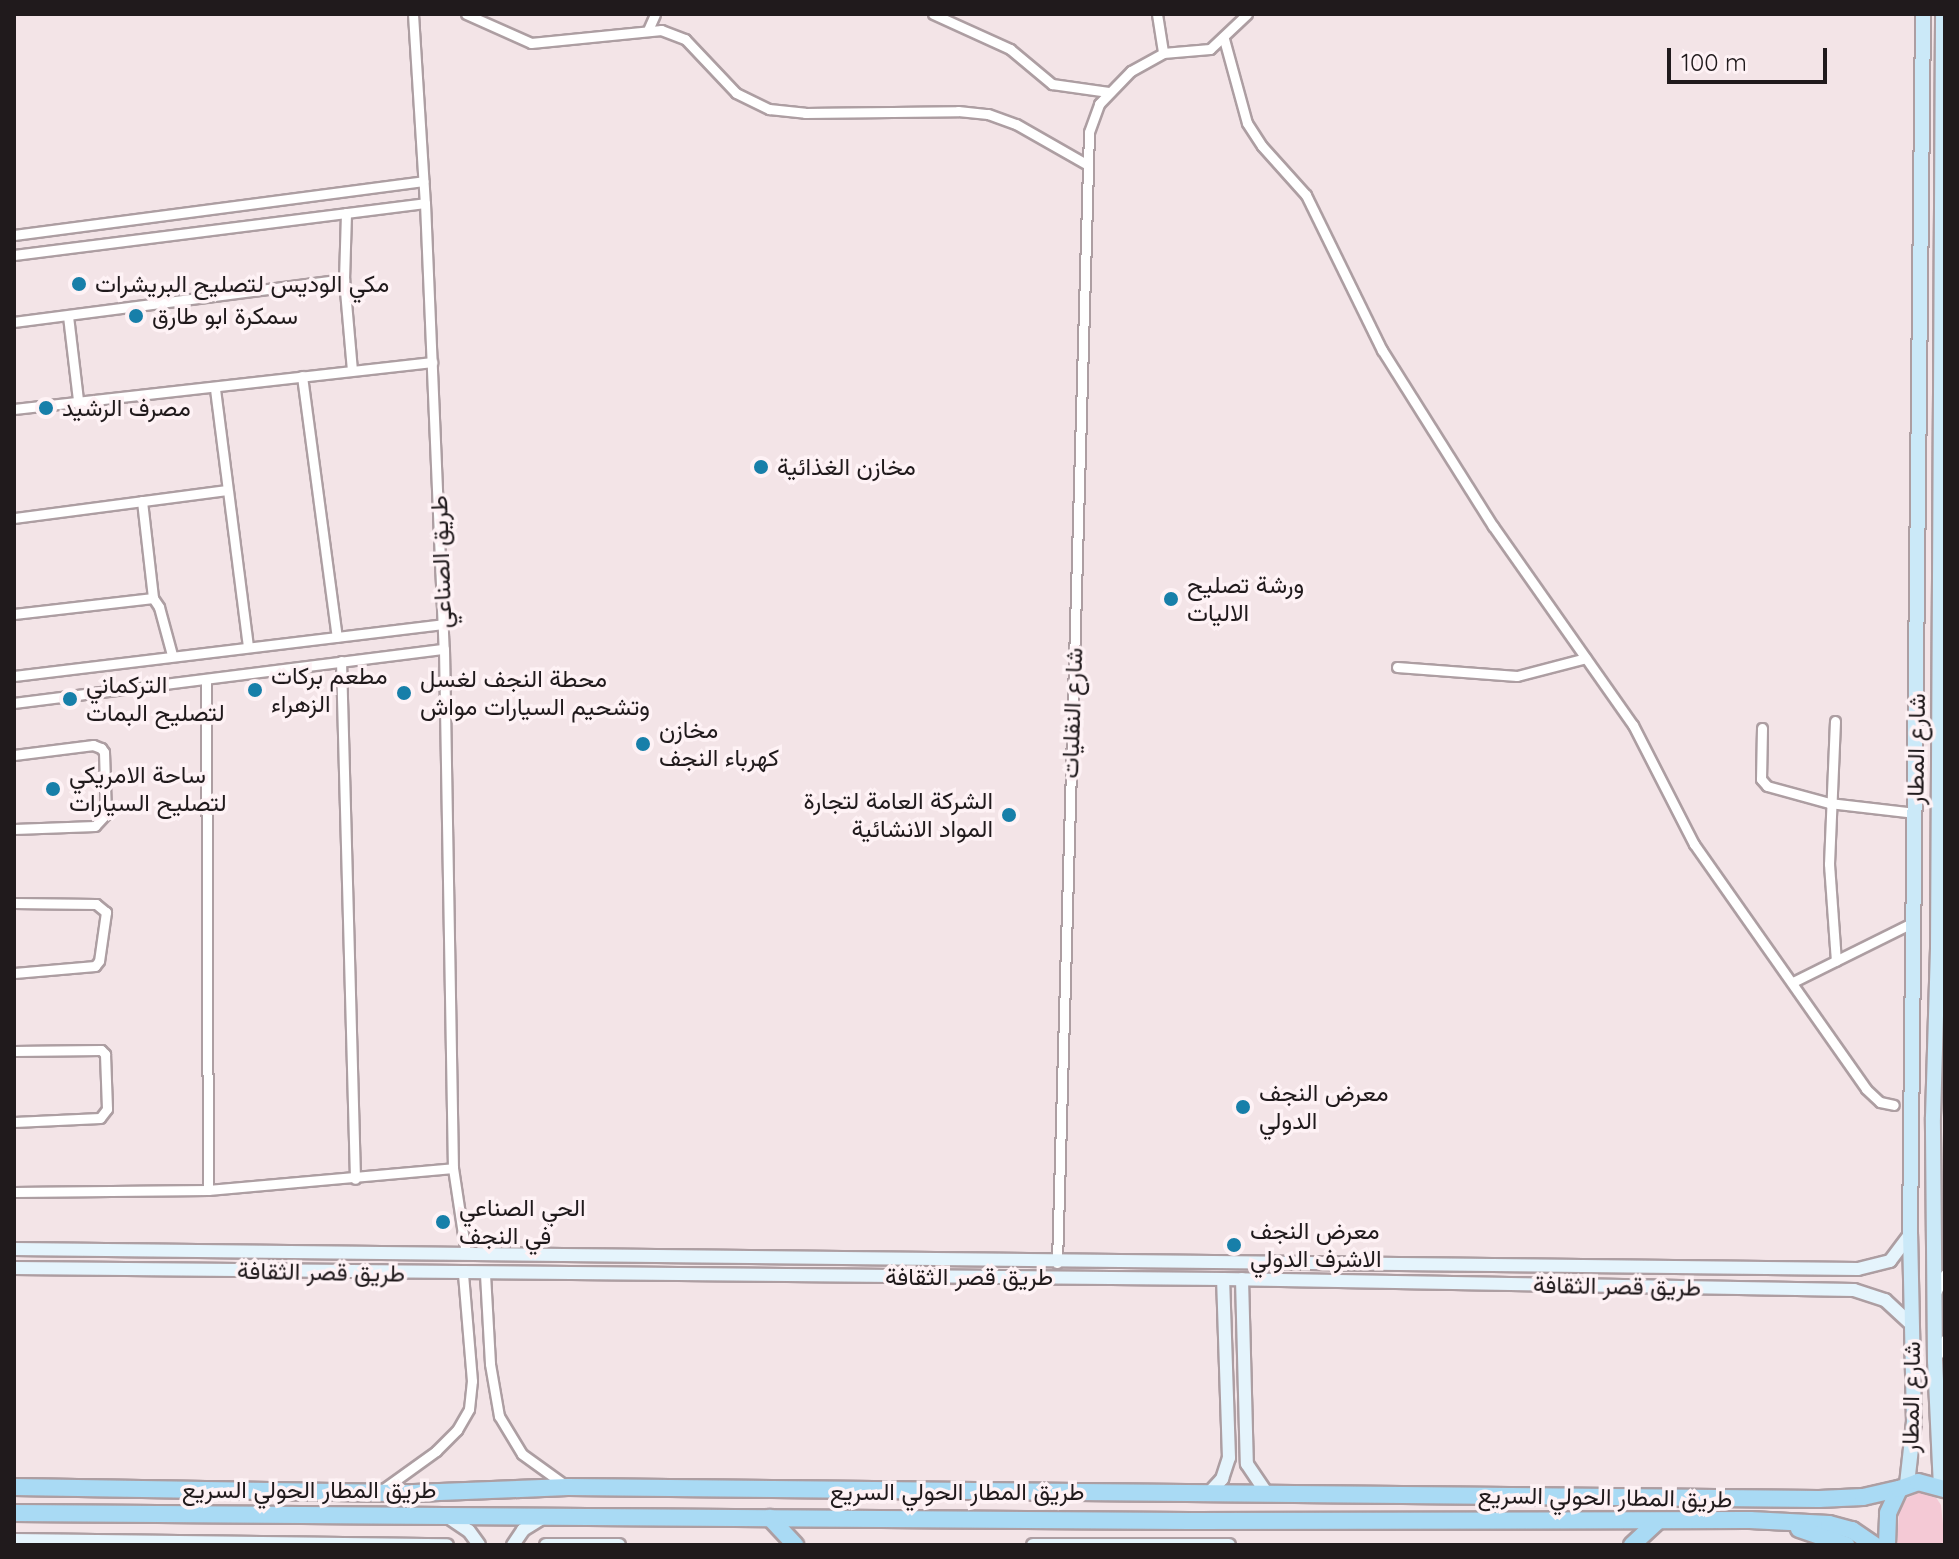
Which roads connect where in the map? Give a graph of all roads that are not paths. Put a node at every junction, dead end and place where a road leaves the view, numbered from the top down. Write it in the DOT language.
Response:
graph roads {
  1 [pos="413,14"];
  2 [pos="466,14"];
  3 [pos="655,14"];
  4 [pos="933,14"];
  5 [pos="1157,14"];
  6 [pos="1247,14"];
  7 [pos="1923,14"];
  8 [pos="1943,14"];
  9 [pos="648,30"];
  10 [pos="1224,39"];
  11 [pos="1163,53"];
  12 [pos="1108,92"];
  13 [pos="1086,164"];
  14 [pos="423,181"];
  15 [pos="425,203"];
  16 [pos="185,213"];
  17 [pos="346,213"];
  18 [pos="189,233"];
  19 [pos="14,235"];
  20 [pos="14,255"];
  21 [pos="344,279"];
  22 [pos="68,316"];
  23 [pos="14,322"];
  24 [pos="432,362"];
  25 [pos="352,370"];
  26 [pos="302,376"];
  27 [pos="215,389"];
  28 [pos="78,400"];
  29 [pos="14,409"];
  30 [pos="226,490"];
  31 [pos="142,501"];
  32 [pos="14,518"];
  33 [pos="153,598"];
  34 [pos="14,614"];
  35 [pos="443,624"];
  36 [pos="337,637"];
  37 [pos="248,647"];
  38 [pos="444,649"];
  39 [pos="172,655"];
  40 [pos="1586,658"];
  41 [pos="341,661"];
  42 [pos="1397,667"];
  43 [pos="14,676"];
  44 [pos="206,680"];
  45 [pos="14,703"];
  46 [pos="1835,721"];
  47 [pos="1762,728"];
  48 [pos="14,755"];
  49 [pos="1829,803"];
  50 [pos="1915,813"];
  51 [pos="14,829"];
  52 [pos="14,903"];
  53 [pos="1914,903"];
  54 [pos="1938,904"];
  55 [pos="1914,922"];
  56 [pos="1938,948"];
  57 [pos="1915,951"];
  58 [pos="1836,961"];
  59 [pos="14,973"];
  60 [pos="1793,982"];
  61 [pos="14,1051"];
  62 [pos="1894,1105"];
  63 [pos="14,1122"];
  64 [pos="453,1168"];
  65 [pos="355,1179"];
  66 [pos="208,1190"];
  67 [pos="14,1192"];
  68 [pos="1910,1234"];
  69 [pos="14,1249"];
  70 [pos="426,1253"];
  71 [pos="466,1254"];
  72 [pos="637,1257"];
  73 [pos="1057,1263"];
  74 [pos="14,1268"];
  75 [pos="426,1273"];
  76 [pos="463,1273"];
  77 [pos="485,1274"];
  78 [pos="1945,1274"];
  79 [pos="638,1276"];
  80 [pos="1223,1279"];
  81 [pos="1242,1279"];
  82 [pos="1935,1296"];
  83 [pos="1912,1325"];
  84 [pos="1945,1339"];
  85 [pos="1935,1361"];
  86 [pos="1247,1464"];
  87 [pos="1227,1467"];
  88 [pos="1903,1486"];
  89 [pos="14,1487"];
  90 [pos="568,1487"];
  91 [pos="1943,1488"];
  92 [pos="378,1492"];
  93 [pos="1136,1493"];
  94 [pos="1200,1494"];
  95 [pos="1267,1494"];
  96 [pos="14,1513"];
  97 [pos="433,1514"];
  98 [pos="547,1516"];
  99 [pos="770,1518"];
  100 [pos="1131,1520"];
  101 [pos="1750,1520"];
  102 [pos="1190,1521"];
  103 [pos="1657,1522"];
  104 [pos="14,1540"];
  105 [pos="55,1542"];
  106 [pos="129,1542"];
  107 [pos="1088,1544"];
  108 [pos="447,1545"];
  109 [pos="479,1545"];
  110 [pos="513,1545"];
  111 [pos="546,1545"];
  112 [pos="619,1545"];
  113 [pos="795,1545"];
  114 [pos="1033,1545"];
  115 [pos="1229,1545"];
  116 [pos="1632,1545"];
  117 [pos="1846,1545"];
  118 [pos="1874,1545"];
  119 [pos="1887,1545"];
  1 -- 14 [label="street, طريق الصناعي"];
  2 -- 9 [label="street"];
  3 -- 9 [label="street"];
  4 -- 12 [label="street"];
  5 -- 11 [label="street"];
  6 -- 10 [label="street"];
  7 -- 50 [label="main road, شارع المطار"];
  8 -- 54 [label="main road, شارع المطار"];
  9 -- 13 [label="street"];
  10 -- 11 [label="street"];
  10 -- 40 [label="street"];
  11 -- 12 [label="street"];
  12 -- 13 [label="street, شارع النقليات"];
  13 -- 73 [label="street, شارع النقليات"];
  14 -- 15 [label="street, طريق الصناعي"];
  14 -- 16 [label="street"];
  15 -- 17 [label="street"];
  15 -- 24 [label="street, طريق الصناعي"];
  16 -- 18 [label="street"];
  16 -- 19 [label="street"];
  17 -- 18 [label="street"];
  17 -- 21 [label="street"];
  18 -- 20 [label="street"];
  21 -- 22 [label="street"];
  21 -- 25 [label="street"];
  22 -- 23 [label="street"];
  22 -- 28 [label="street"];
  24 -- 25 [label="street"];
  24 -- 35 [label="street, طريق الصناعي"];
  25 -- 26 [label="street"];
  26 -- 27 [label="street"];
  26 -- 36 [label="street"];
  27 -- 28 [label="street"];
  27 -- 30 [label="street"];
  28 -- 29 [label="street"];
  30 -- 31 [label="street"];
  30 -- 37 [label="street"];
  31 -- 32 [label="street"];
  31 -- 33 [label="street"];
  33 -- 34 [label="street"];
  33 -- 39 [label="street"];
  35 -- 36 [label="street"];
  35 -- 38 [label="street, طريق الصناعي"];
  36 -- 37 [label="street"];
  37 -- 39 [label="street"];
  38 -- 41 [label="street"];
  38 -- 64 [label="street, طريق الصناعي"];
  39 -- 43 [label="street"];
  40 -- 42 [label="street"];
  40 -- 60 [label="street"];
  41 -- 44 [label="street"];
  41 -- 65 [label="street"];
  44 -- 45 [label="street"];
  44 -- 66 [label="street"];
  46 -- 49 [label="street"];
  47 -- 49 [label="street"];
  48 -- 51 [label="street"];
  49 -- 50 [label="street"];
  49 -- 58 [label="street"];
  50 -- 53 [label="main road, شارع المطار"];
  52 -- 59 [label="street"];
  53 -- 54 [label="main road"];
  53 -- 55 [label="main road, شارع المطار"];
  54 -- 56 [label="main road, شارع المطار"];
  55 -- 57 [label="main road, شارع المطار"];
  55 -- 58 [label="street"];
  56 -- 57 [label="main road"];
  56 -- 82 [label="main road, شارع المطار"];
  57 -- 68 [label="main road, شارع المطار"];
  58 -- 60 [label="street"];
  60 -- 62 [label="street"];
  61 -- 63 [label="street"];
  64 -- 65 [label="street"];
  64 -- 71 [label="street, طريق الصناعي"];
  65 -- 66 [label="street"];
  66 -- 67 [label="street"];
  68 -- 73 [label="street, طريق قصر الثقافة"];
  68 -- 83 [label="main road, شارع المطار"];
  69 -- 70 [label="street, طريق قصر الثقافة"];
  70 -- 71 [label="street, طريق قصر الثقافة"];
  70 -- 75 [label="street"];
  71 -- 72 [label="street, طريق قصر الثقافة"];
  72 -- 73 [label="street, طريق قصر الثقافة"];
  72 -- 79 [label="street"];
  74 -- 75 [label="street, طريق قصر الثقافة"];
  75 -- 76 [label="street, طريق قصر الثقافة"];
  76 -- 77 [label="street, طريق قصر الثقافة"];
  76 -- 92 [label="street"];
  77 -- 79 [label="street, طريق قصر الثقافة"];
  77 -- 90 [label="street"];
  78 -- 82 [label="street"];
  79 -- 80 [label="street, طريق قصر الثقافة"];
  80 -- 81 [label="street, طريق قصر الثقافة"];
  80 -- 87 [label="street"];
  81 -- 83 [label="street, طريق قصر الثقافة"];
  81 -- 86 [label="street"];
  82 -- 85 [label="main road, شارع المطار"];
  83 -- 88 [label="main road, شارع المطار"];
  84 -- 85 [label="street"];
  85 -- 91 [label="main road, شارع المطار"];
  86 -- 87 [label="street"];
  86 -- 95 [label="street"];
  87 -- 94 [label="street"];
  88 -- 91 [label="highway, طريق المطار الحولي السريع"];
  88 -- 95 [label="highway, طريق المطار الحولي السريع"];
  88 -- 119 [label="highway"];
  89 -- 92 [label="highway, طريق المطار الحولي السريع"];
  90 -- 92 [label="highway, طريق المطار الحولي السريع"];
  90 -- 93 [label="highway, طريق المطار الحولي السريع"];
  93 -- 94 [label="highway, طريق المطار الحولي السريع"];
  93 -- 100 [label="highway"];
  94 -- 95 [label="highway, طريق المطار الحولي السريع"];
  94 -- 102 [label="highway"];
  96 -- 97 [label="highway, طريق المطار الحولي السريع"];
  97 -- 98 [label="highway, طريق المطار الحولي السريع"];
  97 -- 109 [label="street"];
  98 -- 99 [label="highway, طريق المطار الحولي السريع"];
  98 -- 110 [label="street"];
  99 -- 100 [label="highway, طريق المطار الحولي السريع"];
  99 -- 113 [label="highway"];
  100 -- 102 [label="highway, طريق المطار الحولي السريع"];
  101 -- 103 [label="highway, طريق المطار الحولي السريع"];
  101 -- 117 [label="highway"];
  101 -- 118 [label="highway, طريق المطار الحولي السريع"];
  102 -- 103 [label="highway, طريق المطار الحولي السريع"];
  103 -- 116 [label="highway"];
  104 -- 105 [label="street"];
  105 -- 106 [label="street"];
  106 -- 108 [label="street"];
  107 -- 114 [label="street"];
  107 -- 115 [label="street"];
  111 -- 112 [label="street"];
}
